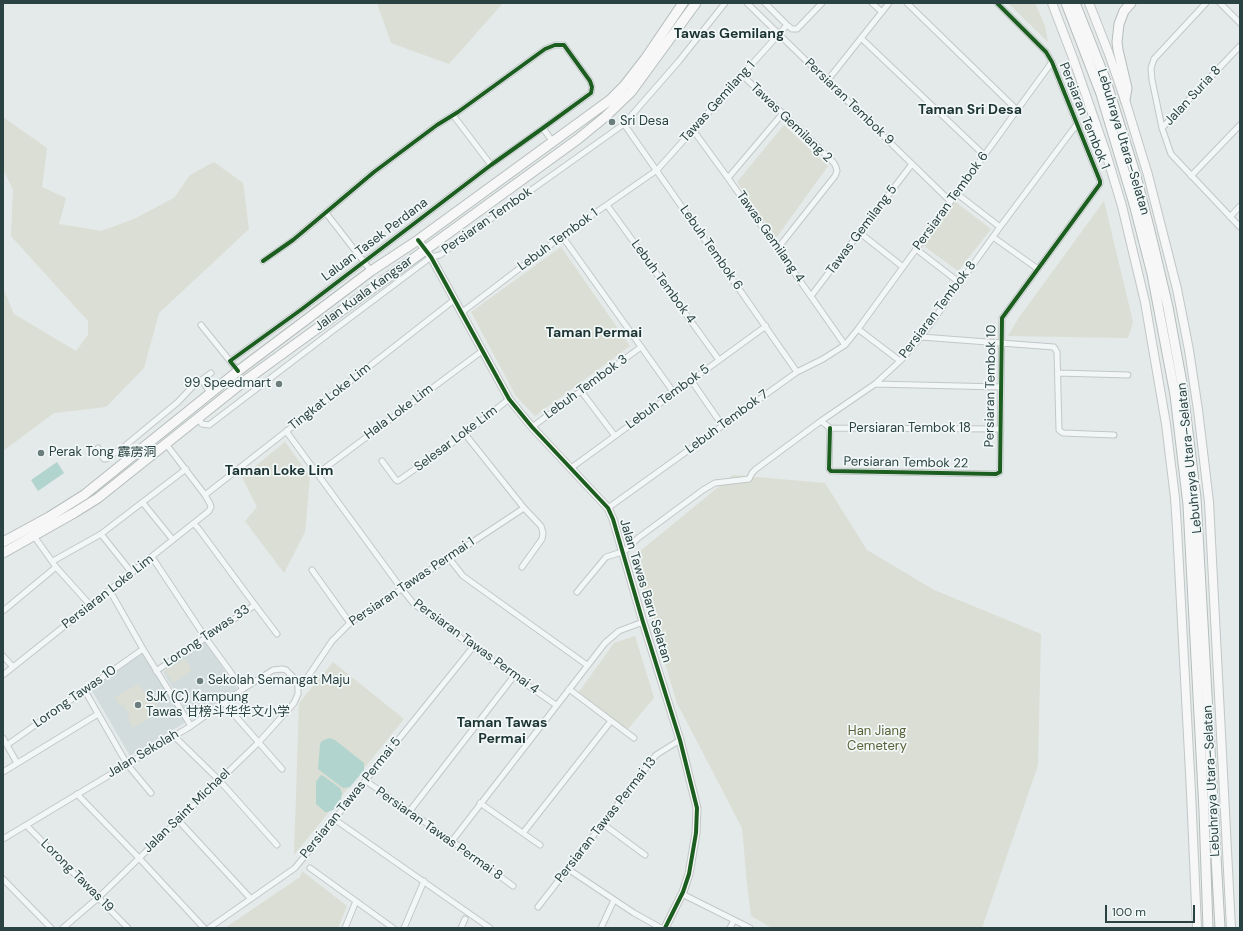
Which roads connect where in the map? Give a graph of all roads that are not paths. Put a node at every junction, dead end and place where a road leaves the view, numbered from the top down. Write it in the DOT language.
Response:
graph roads {
  1 [pos="683,3"];
  2 [pos="696,3"];
  3 [pos="725,3"];
  4 [pos="747,3"];
  5 [pos="765,3"];
  6 [pos="822,3"];
  7 [pos="872,3"];
  8 [pos="888,3"];
  9 [pos="907,3"];
  10 [pos="997,3"];
  11 [pos="1052,3"];
  12 [pos="1066,3"];
  13 [pos="1075,3"];
  14 [pos="1089,3"];
  15 [pos="1131,3"];
  16 [pos="1196,3"];
  17 [pos="1206,3"];
  18 [pos="1220,3"];
  19 [pos="1201,8"];
  20 [pos="882,12"];
  21 [pos="1240,22"];
  22 [pos="787,25"];
  23 [pos="778,34"];
  24 [pos="861,38"];
  25 [pos="1240,46"];
  26 [pos="1052,62"];
  27 [pos="742,75"];
  28 [pos="827,81"];
  29 [pos="1125,100"];
  30 [pos="1017,110"];
  31 [pos="783,113"];
  32 [pos="453,115"];
  33 [pos="624,124"];
  34 [pos="1077,124"];
  35 [pos="1240,125"];
  36 [pos="543,128"];
  37 [pos="1162,128"];
  38 [pos="693,130"];
  39 [pos="578,139"];
  40 [pos="552,141"];
  41 [pos="984,155"];
  42 [pos="543,164"];
  43 [pos="912,164"];
  44 [pos="491,165"];
  45 [pos="657,170"];
  46 [pos="1191,176"];
  47 [pos="728,178"];
  48 [pos="1100,186"];
  49 [pos="956,193"];
  50 [pos="950,201"];
  51 [pos="607,205"];
  52 [pos="1240,206"];
  53 [pos="326,213"];
  54 [pos="1230,217"];
  55 [pos="1000,227"];
  56 [pos="1240,227"];
  57 [pos="860,233"];
  58 [pos="562,236"];
  59 [pos="993,237"];
  60 [pos="418,240"];
  61 [pos="778,248"];
  62 [pos="916,249"];
  63 [pos="428,254"];
  64 [pos="264,261"];
  65 [pos="364,262"];
  66 [pos="903,266"];
  67 [pos="1038,269"];
  68 [pos="371,271"];
  69 [pos="960,283"];
  70 [pos="811,296"];
  71 [pos="454,300"];
  72 [pos="461,313"];
  73 [pos="201,325"];
  74 [pos="766,326"];
  75 [pos="858,329"];
  76 [pos="921,337"];
  77 [pos="850,340"];
  78 [pos="1002,343"];
  79 [pos="845,345"];
  80 [pos="641,347"];
  81 [pos="482,351"];
  82 [pos="719,360"];
  83 [pos="230,361"];
  84 [pos="900,361"];
  85 [pos="238,371"];
  86 [pos="797,372"];
  87 [pos="211,373"];
  88 [pos="1058,373"];
  89 [pos="1128,375"];
  90 [pos="202,380"];
  91 [pos="691,380"];
  92 [pos="875,384"];
  93 [pos="1001,387"];
  94 [pos="581,390"];
  95 [pos="210,393"];
  96 [pos="674,393"];
  97 [pos="509,399"];
  98 [pos="198,418"];
  99 [pos="821,421"];
  100 [pos="722,426"];
  101 [pos="532,427"];
  102 [pos="830,428"];
  103 [pos="1001,429"];
  104 [pos="286,432"];
  105 [pos="465,434"];
  106 [pos="1114,435"];
  107 [pos="615,436"];
  108 [pos="166,444"];
  109 [pos="126,445"];
  110 [pos="98,448"];
  111 [pos="134,455"];
  112 [pos="382,461"];
  113 [pos="571,468"];
  114 [pos="186,469"];
  115 [pos="317,474"];
  116 [pos="1000,474"];
  117 [pos="206,495"];
  118 [pos="143,503"];
  119 [pos="524,508"];
  120 [pos="608,508"];
  121 [pos="194,524"];
  122 [pos="101,534"];
  123 [pos="34,536"];
  124 [pos="173,540"];
  125 [pos="3,542"];
  126 [pos="622,552"];
  127 [pos="3,553"];
  128 [pos="152,557"];
  129 [pos="448,557"];
  130 [pos="52,561"];
  131 [pos="56,567"];
  132 [pos="522,567"];
  133 [pos="312,570"];
  134 [pos="132,573"];
  135 [pos="401,588"];
  136 [pos="110,591"];
  137 [pos="577,592"];
  138 [pos="254,605"];
  139 [pos="90,606"];
  140 [pos="3,611"];
  141 [pos="643,622"];
  142 [pos="350,623"];
  143 [pos="277,634"];
  144 [pos="205,637"];
  145 [pos="473,647"];
  146 [pos="143,649"];
  147 [pos="3,656"];
  148 [pos="587,665"];
  149 [pos="13,667"];
  150 [pos="156,671"];
  151 [pos="3,675"];
  152 [pos="514,676"];
  153 [pos="302,684"];
  154 [pos="243,689"];
  155 [pos="569,689"];
  156 [pos="85,691"];
  157 [pos="224,703"];
  158 [pos="556,705"];
  159 [pos="98,714"];
  160 [pos="612,721"];
  161 [pos="191,726"];
  162 [pos="174,736"];
  163 [pos="3,738"];
  164 [pos="634,738"];
  165 [pos="680,740"];
  166 [pos="259,742"];
  167 [pos="7,745"];
  168 [pos="17,763"];
  169 [pos="127,764"];
  170 [pos="282,769"];
  171 [pos="3,772"];
  172 [pos="219,780"];
  173 [pos="366,781"];
  174 [pos="151,793"];
  175 [pos="77,794"];
  176 [pos="480,803"];
  177 [pos="409,812"];
  178 [pos="334,819"];
  179 [pos="178,820"];
  180 [pos="26,824"];
  181 [pos="603,824"];
  182 [pos="523,833"];
  183 [pos="3,838"];
  184 [pos="452,841"];
  185 [pos="277,845"];
  186 [pos="540,845"];
  187 [pos="645,855"];
  188 [pos="139,858"];
  189 [pos="310,868"];
  190 [pos="568,869"];
  191 [pos="3,879"];
  192 [pos="424,881"];
  193 [pos="513,886"];
  194 [pos="682,894"];
  195 [pos="99,897"];
  196 [pos="251,899"];
  197 [pos="614,900"];
  198 [pos="356,901"];
  199 [pos="538,907"];
  200 [pos="465,919"];
  201 [pos="734,920"];
  202 [pos="52,928"];
  203 [pos="63,928"];
  204 [pos="128,928"];
  205 [pos="204,928"];
  206 [pos="209,928"];
  207 [pos="345,928"];
  208 [pos="393,928"];
  209 [pos="404,928"];
  210 [pos="461,928"];
  211 [pos="490,928"];
  212 [pos="601,928"];
  213 [pos="661,928"];
  214 [pos="665,928"];
  215 [pos="730,928"];
  216 [pos="750,928"];
  217 [pos="1197,928"];
  218 [pos="1208,928"];
  219 [pos="1220,928"];
  220 [pos="1231,928"];
  1 -- 40 [label="highway, Jalan Kuala Kangsar"];
  2 -- 39 [label="highway, Jalan Kuala Kangsar"];
  3 -- 33 [label="street"];
  4 -- 23 [label="street, Persiaran Tembok 9"];
  5 -- 22 [label="street"];
  6 -- 22 [label="street"];
  7 -- 20 [label="street"];
  8 -- 20 [label="street"];
  9 -- 30 [label="street"];
  10 -- 26 [label="street, Persiaran Tembok 1"];
  11 -- 217 [label="main road"];
  12 -- 218 [label="highway, Lebuhraya Utara–Selatan"];
  13 -- 219 [label="highway, Lebuhraya Utara–Selatan"];
  14 -- 29 [label="main road"];
  15 -- 29 [label="highway"];
  16 -- 19 [label="street"];
  17 -- 19 [label="street"];
  18 -- 21 [label="street"];
  19 -- 37 [label="street"];
  20 -- 24 [label="street"];
  22 -- 23 [label="street, Tawas Gemilang 1"];
  23 -- 27 [label="street, Tawas Gemilang 1"];
  23 -- 28 [label="street, Persiaran Tembok 9"];
  24 -- 28 [label="street"];
  24 -- 41 [label="street"];
  25 -- 37 [label="street, Jalan Suria 8"];
  26 -- 30 [label="street, Persiaran Tembok 6"];
  26 -- 34 [label="street, Persiaran Tembok 1"];
  27 -- 31 [label="street, Tawas Gemilang 2"];
  27 -- 38 [label="street, Tawas Gemilang 1"];
  28 -- 43 [label="street, Persiaran Tembok 9"];
  29 -- 220 [label="main road"];
  30 -- 41 [label="street, Persiaran Tembok 6"];
  31 -- 47 [label="street"];
  31 -- 61 [label="street, Tawas Gemilang 2"];
  32 -- 36 [label="street, Laluan Tasek Perdana"];
  32 -- 44 [label="street"];
  32 -- 53 [label="street"];
  33 -- 45 [label="street, Lebuh Tembok 6"];
  33 -- 63 [label="street, Persiaran Tembok"];
  34 -- 48 [label="street, Persiaran Tembok 1"];
  34 -- 55 [label="street, Persiaran Tembok 8"];
  35 -- 46 [label="street"];
  36 -- 40 [label="street"];
  36 -- 44 [label="street, Laluan Tasek Perdana"];
  37 -- 46 [label="street"];
  38 -- 45 [label="street, Tawas Gemilang 1"];
  38 -- 47 [label="street, Tawas Gemilang 4"];
  39 -- 40 [label="highway"];
  39 -- 42 [label="highway, Jalan Kuala Kangsar"];
  40 -- 42 [label="highway"];
  40 -- 60 [label="highway, Jalan Kuala Kangsar"];
  41 -- 49 [label="street, Persiaran Tembok 6"];
  42 -- 63 [label="highway, Jalan Kuala Kangsar"];
  43 -- 50 [label="street, Persiaran Tembok 9"];
  43 -- 57 [label="street, Tawas Gemilang 5"];
  44 -- 65 [label="street, Laluan Tasek Perdana"];
  45 -- 51 [label="street, Lebuh Tembok 1"];
  45 -- 74 [label="street, Lebuh Tembok 6"];
  46 -- 54 [label="street"];
  47 -- 61 [label="street, Tawas Gemilang 4"];
  48 -- 67 [label="street, Persiaran Tembok 10"];
  49 -- 50 [label="street, Persiaran Tembok 6"];
  49 -- 55 [label="street"];
  50 -- 62 [label="street, Persiaran Tembok 6"];
  51 -- 58 [label="street, Lebuh Tembok 1"];
  51 -- 82 [label="street, Lebuh Tembok 4"];
  52 -- 54 [label="street"];
  53 -- 64 [label="street"];
  53 -- 65 [label="street"];
  54 -- 56 [label="street"];
  55 -- 59 [label="street, Persiaran Tembok 8"];
  57 -- 66 [label="street"];
  57 -- 70 [label="street, Tawas Gemilang 5"];
  58 -- 72 [label="street, Lebuh Tembok 1"];
  58 -- 80 [label="street"];
  59 -- 67 [label="street"];
  59 -- 69 [label="street, Persiaran Tembok 8"];
  60 -- 63 [label="street, Jalan Tawas Baru Selatan"];
  60 -- 68 [label="highway, Jalan Kuala Kangsar"];
  61 -- 70 [label="street, Tawas Gemilang 4"];
  62 -- 66 [label="street, Persiaran Tembok 6"];
  62 -- 69 [label="street"];
  63 -- 71 [label="street, Jalan Tawas Baru Selatan"];
  63 -- 98 [label="highway, Jalan Kuala Kangsar"];
  63 -- 98 [label="street, Persiaran Tembok"];
  65 -- 68 [label="street, Laluan Tasek Perdana"];
  65 -- 83 [label="street, Laluan Tasek Perdana"];
  66 -- 75 [label="street, Persiaran Tembok 6"];
  67 -- 78 [label="street, Persiaran Tembok 10"];
  68 -- 85 [label="highway, Jalan Kuala Kangsar"];
  69 -- 76 [label="street, Persiaran Tembok 8"];
  70 -- 79 [label="street, Tawas Gemilang 4"];
  71 -- 72 [label="street, Jalan Tawas Baru Selatan"];
  71 -- 104 [label="street, Tingkat Loke Lim"];
  72 -- 81 [label="street, Jalan Tawas Baru Selatan"];
  73 -- 83 [label="street"];
  74 -- 82 [label="street, Lebuh Tembok 5"];
  74 -- 86 [label="street, Lebuh Tembok 6"];
  75 -- 77 [label="street, Persiaran Tembok 6"];
  75 -- 84 [label="street"];
  76 -- 78 [label="street"];
  76 -- 84 [label="street, Persiaran Tembok 8"];
  77 -- 79 [label="street, Lebuh Tembok 7"];
  78 -- 88 [label="street"];
  78 -- 93 [label="street, Persiaran Tembok 10"];
  79 -- 86 [label="street, Lebuh Tembok 7"];
  80 -- 94 [label="street, Lebuh Tembok 3"];
  80 -- 96 [label="street"];
  81 -- 97 [label="street, Jalan Tawas Baru Selatan"];
  81 -- 115 [label="street, Hala Loke Lim"];
  82 -- 91 [label="street, Lebuh Tembok 5"];
  83 -- 85 [label="street"];
  84 -- 92 [label="street, Persiaran Tembok 8"];
  85 -- 95 [label="highway, Jalan Kuala Kangsar"];
  86 -- 100 [label="street, Lebuh Tembok 7"];
  87 -- 90 [label="street"];
  88 -- 89 [label="street"];
  88 -- 106 [label="street"];
  90 -- 95 [label="street"];
  90 -- 109 [label="street"];
  91 -- 96 [label="street, Lebuh Tembok 5"];
  91 -- 100 [label="street"];
  92 -- 93 [label="street"];
  92 -- 99 [label="street, Persiaran Tembok 8"];
  93 -- 103 [label="street, Persiaran Tembok 10"];
  94 -- 101 [label="street, Lebuh Tembok 3"];
  94 -- 107 [label="street"];
  95 -- 111 [label="highway, Jalan Kuala Kangsar"];
  96 -- 107 [label="street, Lebuh Tembok 5"];
  97 -- 101 [label="street, Jalan Tawas Baru Selatan"];
  97 -- 105 [label="street, Selesar Loke Lim"];
  98 -- 108 [label="highway, Jalan Kuala Kangsar"];
  99 -- 102 [label="street"];
  99 -- 126 [label="street, Persiaran Tembok 8"];
  100 -- 120 [label="street, Lebuh Tembok 7"];
  101 -- 113 [label="street, Jalan Tawas Baru Selatan"];
  102 -- 103 [label="street, Persiaran Tembok 18"];
  102 -- 116 [label="street, Persiaran Tembok 22"];
  103 -- 116 [label="street, Persiaran Tembok 10"];
  104 -- 115 [label="street, Persiaran Tawas Permai 4"];
  104 -- 117 [label="street, Tingkat Loke Lim"];
  105 -- 112 [label="street, Selesar Loke Lim"];
  105 -- 119 [label="street"];
  107 -- 113 [label="street, Lebuh Tembok 5"];
  108 -- 114 [label="street"];
  108 -- 123 [label="highway, Jalan Kuala Kangsar"];
  109 -- 110 [label="street"];
  109 -- 111 [label="street"];
  111 -- 125 [label="highway, Jalan Kuala Kangsar"];
  113 -- 120 [label="street, Jalan Tawas Baru Selatan"];
  114 -- 117 [label="street"];
  114 -- 118 [label="street"];
  115 -- 135 [label="street, Persiaran Tawas Permai 4"];
  117 -- 121 [label="street, Persiaran Loke Lim"];
  118 -- 122 [label="street"];
  118 -- 124 [label="street"];
  119 -- 129 [label="street, Persiaran Tawas Permai 1"];
  119 -- 132 [label="street"];
  120 -- 126 [label="street, Jalan Tawas Baru Selatan"];
  121 -- 124 [label="street, Persiaran Loke Lim"];
  121 -- 138 [label="street, Lorong Tawas 33"];
  122 -- 130 [label="street"];
  122 -- 134 [label="street"];
  123 -- 127 [label="highway, Jalan Kuala Kangsar"];
  123 -- 130 [label="street"];
  124 -- 128 [label="street, Persiaran Loke Lim"];
  126 -- 137 [label="street"];
  126 -- 141 [label="street, Jalan Tawas Baru Selatan"];
  128 -- 134 [label="street, Persiaran Loke Lim"];
  128 -- 144 [label="street"];
  129 -- 135 [label="street, Persiaran Tawas Permai 1"];
  129 -- 148 [label="street"];
  130 -- 131 [label="street"];
  131 -- 139 [label="street"];
  131 -- 140 [label="street"];
  133 -- 142 [label="street"];
  134 -- 136 [label="street, Persiaran Loke Lim"];
  135 -- 142 [label="street, Persiaran Tawas Permai 1"];
  135 -- 145 [label="street, Persiaran Tawas Permai 4"];
  136 -- 139 [label="street, Persiaran Loke Lim"];
  136 -- 146 [label="street"];
  138 -- 143 [label="street"];
  138 -- 144 [label="street, Lorong Tawas 33"];
  139 -- 149 [label="street, Persiaran Loke Lim"];
  141 -- 148 [label="street"];
  141 -- 165 [label="street, Jalan Tawas Baru Selatan"];
  142 -- 153 [label="street, Persiaran Tawas Permai 1"];
  144 -- 150 [label="street, Lorong Tawas 33"];
  144 -- 154 [label="street"];
  145 -- 152 [label="street, Persiaran Tawas Permai 4"];
  145 -- 173 [label="street, Persiaran Tawas Permai 5"];
  146 -- 150 [label="street"];
  146 -- 156 [label="street, Lorong Tawas 10"];
  147 -- 149 [label="street"];
  148 -- 155 [label="street"];
  149 -- 151 [label="street, Persiaran Loke Lim"];
  150 -- 161 [label="street"];
  152 -- 158 [label="street, Persiaran Tawas Permai 4"];
  152 -- 177 [label="street"];
  153 -- 154 [label="street, Jalan Sekolah"];
  153 -- 166 [label="street, Jalan Saint Michael"];
  154 -- 157 [label="street, Jalan Sekolah"];
  155 -- 158 [label="street"];
  155 -- 160 [label="street"];
  156 -- 159 [label="street"];
  156 -- 167 [label="street, Lorong Tawas 10"];
  157 -- 161 [label="street, Jalan Sekolah"];
  157 -- 166 [label="street"];
  158 -- 176 [label="street"];
  159 -- 168 [label="street"];
  159 -- 169 [label="street"];
  160 -- 164 [label="street"];
  160 -- 182 [label="street"];
  161 -- 162 [label="street, Jalan Sekolah"];
  162 -- 169 [label="street, Jalan Sekolah"];
  162 -- 172 [label="street"];
  163 -- 167 [label="street"];
  165 -- 181 [label="street, Persiaran Tawas Permai 13"];
  165 -- 194 [label="street, Jalan Tawas Baru Selatan"];
  166 -- 170 [label="street"];
  166 -- 172 [label="street, Jalan Saint Michael"];
  167 -- 168 [label="street"];
  168 -- 171 [label="street"];
  169 -- 174 [label="street"];
  169 -- 175 [label="street, Jalan Sekolah"];
  172 -- 179 [label="street, Jalan Saint Michael"];
  172 -- 185 [label="street"];
  173 -- 177 [label="street, Persiaran Tawas Permai 8"];
  173 -- 178 [label="street, Persiaran Tawas Permai 5"];
  175 -- 180 [label="street, Jalan Sekolah"];
  175 -- 188 [label="street"];
  176 -- 182 [label="street"];
  176 -- 184 [label="street"];
  177 -- 184 [label="street, Persiaran Tawas Permai 8"];
  178 -- 192 [label="street"];
  178 -- 196 [label="street, Persiaran Tawas Permai 5"];
  179 -- 188 [label="street, Jalan Saint Michael"];
  179 -- 196 [label="street"];
  180 -- 183 [label="street, Jalan Sekolah"];
  180 -- 195 [label="street, Lorong Tawas 19"];
  181 -- 187 [label="street"];
  181 -- 190 [label="street, Persiaran Tawas Permai 13"];
  182 -- 186 [label="street"];
  184 -- 193 [label="street, Persiaran Tawas Permai 8"];
  188 -- 195 [label="street, Jalan Saint Michael"];
  188 -- 205 [label="street"];
  189 -- 198 [label="street"];
  190 -- 197 [label="street"];
  190 -- 199 [label="street, Persiaran Tawas Permai 13"];
  191 -- 202 [label="street"];
  192 -- 209 [label="street"];
  192 -- 211 [label="street"];
  194 -- 201 [label="street"];
  194 -- 214 [label="street, Jalan Tawas Baru Selatan"];
  195 -- 203 [label="street, Jalan Saint Michael"];
  195 -- 204 [label="street, Lorong Tawas 19"];
  196 -- 206 [label="street, Persiaran Tawas Permai 5"];
  197 -- 212 [label="street"];
  197 -- 213 [label="street"];
  198 -- 207 [label="street"];
  198 -- 208 [label="street"];
  200 -- 210 [label="street"];
  201 -- 215 [label="street"];
  201 -- 216 [label="street"];
}
